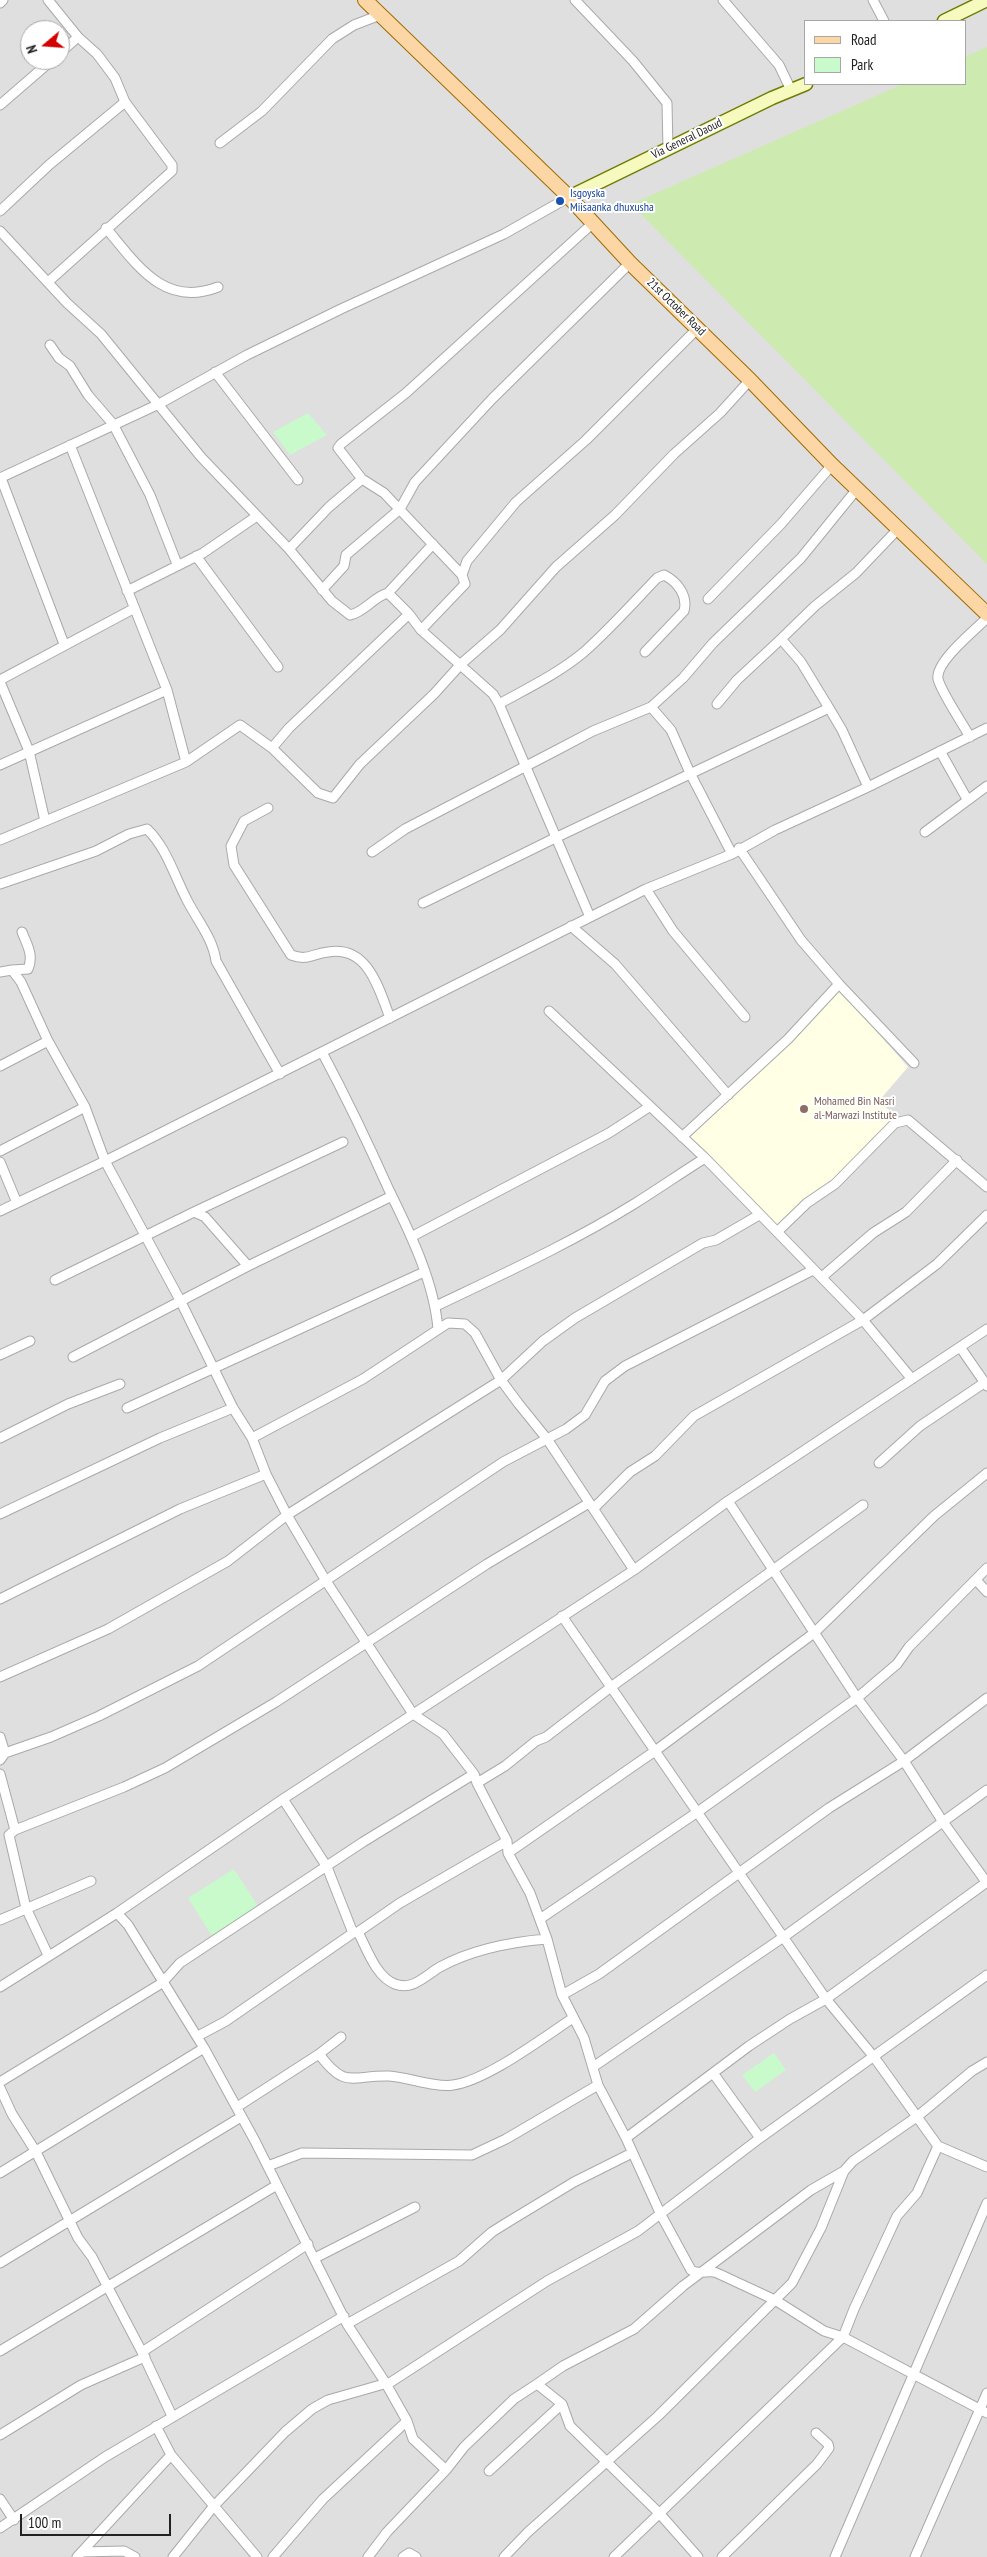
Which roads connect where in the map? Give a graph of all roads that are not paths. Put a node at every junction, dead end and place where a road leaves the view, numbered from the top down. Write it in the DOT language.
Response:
graph roads {
  1 [pos="3,0"];
  2 [pos="48,0"];
  3 [pos="365,0"];
  4 [pos="575,0"];
  5 [pos="723,0"];
  6 [pos="872,0"];
  7 [pos="987,0"];
  8 [pos="0,3"];
  9 [pos="964,5"];
  10 [pos="380,15"];
  11 [pos="883,20"];
  12 [pos="945,20"];
  13 [pos="78,37"];
  14 [pos="70,44"];
  15 [pos="40,70"];
  16 [pos="804,85"];
  17 [pos="791,90"];
  18 [pos="125,102"];
  19 [pos="0,105"];
  20 [pos="220,143"];
  21 [pos="668,149"];
  22 [pos="569,197"];
  23 [pos="0,211"];
  24 [pos="593,223"];
  25 [pos="106,228"];
  26 [pos="0,231"];
  27 [pos="630,263"];
  28 [pos="48,282"];
  29 [pos="218,287"];
  30 [pos="697,329"];
  31 [pos="50,345"];
  32 [pos="215,372"];
  33 [pos="750,380"];
  34 [pos="159,404"];
  35 [pos="113,424"];
  36 [pos="70,445"];
  37 [pos="832,465"];
  38 [pos="0,478"];
  39 [pos="362,479"];
  40 [pos="298,480"];
  41 [pos="857,489"];
  42 [pos="400,509"];
  43 [pos="257,516"];
  44 [pos="898,529"];
  45 [pos="433,544"];
  46 [pos="289,549"];
  47 [pos="196,556"];
  48 [pos="177,564"];
  49 [pos="462,575"];
  50 [pos="322,590"];
  51 [pos="127,591"];
  52 [pos="388,593"];
  53 [pos="708,599"];
  54 [pos="133,609"];
  55 [pos="409,614"];
  56 [pos="987,616"];
  57 [pos="421,630"];
  58 [pos="781,639"];
  59 [pos="64,644"];
  60 [pos="644,652"];
  61 [pos="461,664"];
  62 [pos="278,667"];
  63 [pos="0,681"];
  64 [pos="167,690"];
  65 [pos="499,704"];
  66 [pos="717,704"];
  67 [pos="651,707"];
  68 [pos="829,708"];
  69 [pos="987,728"];
  70 [pos="970,737"];
  71 [pos="272,748"];
  72 [pos="29,751"];
  73 [pos="940,751"];
  74 [pos="186,762"];
  75 [pos="0,764"];
  76 [pos="526,768"];
  77 [pos="690,773"];
  78 [pos="987,786"];
  79 [pos="868,787"];
  80 [pos="967,799"];
  81 [pos="268,808"];
  82 [pos="45,821"];
  83 [pos="925,832"];
  84 [pos="555,838"];
  85 [pos="0,840"];
  86 [pos="736,851"];
  87 [pos="372,852"];
  88 [pos="0,884"];
  89 [pos="646,889"];
  90 [pos="423,903"];
  91 [pos="590,917"];
  92 [pos="571,926"];
  93 [pos="22,932"];
  94 [pos="12,970"];
  95 [pos="0,972"];
  96 [pos="838,984"];
  97 [pos="550,1011"];
  98 [pos="745,1017"];
  99 [pos="390,1018"];
  100 [pos="48,1041"];
  101 [pos="322,1052"];
  102 [pos="914,1063"];
  103 [pos="0,1066"];
  104 [pos="280,1074"];
  105 [pos="728,1095"];
  106 [pos="84,1107"];
  107 [pos="649,1107"];
  108 [pos="682,1137"];
  109 [pos="343,1142"];
  110 [pos="0,1151"];
  111 [pos="705,1158"];
  112 [pos="957,1160"];
  113 [pos="105,1161"];
  114 [pos="0,1162"];
  115 [pos="987,1187"];
  116 [pos="392,1196"];
  117 [pos="17,1203"];
  118 [pos="0,1211"];
  119 [pos="194,1212"];
  120 [pos="760,1215"];
  121 [pos="987,1215"];
  122 [pos="777,1232"];
  123 [pos="147,1236"];
  124 [pos="411,1237"];
  125 [pos="248,1266"];
  126 [pos="813,1270"];
  127 [pos="424,1272"];
  128 [pos="822,1277"];
  129 [pos="55,1280"];
  130 [pos="181,1302"];
  131 [pos="436,1306"];
  132 [pos="864,1320"];
  133 [pos="438,1329"];
  134 [pos="987,1330"];
  135 [pos="30,1341"];
  136 [pos="960,1347"];
  137 [pos="0,1355"];
  138 [pos="73,1357"];
  139 [pos="213,1367"];
  140 [pos="912,1379"];
  141 [pos="501,1380"];
  142 [pos="120,1384"];
  143 [pos="986,1385"];
  144 [pos="127,1408"];
  145 [pos="233,1408"];
  146 [pos="0,1438"];
  147 [pos="252,1438"];
  148 [pos="548,1439"];
  149 [pos="879,1463"];
  150 [pos="987,1473"];
  151 [pos="266,1474"];
  152 [pos="728,1501"];
  153 [pos="863,1505"];
  154 [pos="591,1506"];
  155 [pos="0,1514"];
  156 [pos="287,1515"];
  157 [pos="987,1568"];
  158 [pos="634,1570"];
  159 [pos="773,1570"];
  160 [pos="976,1580"];
  161 [pos="326,1581"];
  162 [pos="987,1592"];
  163 [pos="0,1599"];
  164 [pos="562,1616"];
  165 [pos="814,1633"];
  166 [pos="366,1643"];
  167 [pos="0,1677"];
  168 [pos="611,1687"];
  169 [pos="856,1698"];
  170 [pos="987,1698"];
  171 [pos="413,1714"];
  172 [pos="0,1737"];
  173 [pos="655,1751"];
  174 [pos="2,1756"];
  175 [pos="904,1760"];
  176 [pos="0,1774"];
  177 [pos="474,1774"];
  178 [pos="477,1784"];
  179 [pos="987,1790"];
  180 [pos="283,1800"];
  181 [pos="699,1811"];
  182 [pos="943,1822"];
  183 [pos="12,1833"];
  184 [pos="0,1839"];
  185 [pos="506,1841"];
  186 [pos="508,1853"];
  187 [pos="327,1867"];
  188 [pos="739,1875"];
  189 [pos="91,1880"];
  190 [pos="987,1882"];
  191 [pos="26,1908"];
  192 [pos="117,1913"];
  193 [pos="540,1919"];
  194 [pos="0,1920"];
  195 [pos="355,1932"];
  196 [pos="785,1936"];
  197 [pos="547,1939"];
  198 [pos="48,1955"];
  199 [pos="987,1975"];
  200 [pos="162,1983"];
  201 [pos="0,1987"];
  202 [pos="562,1995"];
  203 [pos="826,1999"];
  204 [pos="572,2018"];
  205 [pos="198,2036"];
  206 [pos="341,2037"];
  207 [pos="204,2048"];
  208 [pos="319,2054"];
  209 [pos="874,2057"];
  210 [pos="987,2062"];
  211 [pos="593,2067"];
  212 [pos="712,2073"];
  213 [pos="0,2082"];
  214 [pos="598,2085"];
  215 [pos="0,2088"];
  216 [pos="236,2107"];
  217 [pos="918,2116"];
  218 [pos="241,2117"];
  219 [pos="626,2138"];
  220 [pos="760,2138"];
  221 [pos="938,2146"];
  222 [pos="36,2152"];
  223 [pos="632,2153"];
  224 [pos="268,2166"];
  225 [pos="987,2167"];
  226 [pos="844,2171"];
  227 [pos="0,2173"];
  228 [pos="277,2184"];
  229 [pos="987,2203"];
  230 [pos="415,2207"];
  231 [pos="661,2215"];
  232 [pos="69,2222"];
  233 [pos="308,2244"];
  234 [pos="315,2258"];
  235 [pos="0,2263"];
  236 [pos="703,2273"];
  237 [pos="106,2286"];
  238 [pos="775,2300"];
  239 [pos="345,2320"];
  240 [pos="843,2337"];
  241 [pos="0,2351"];
  242 [pos="143,2355"];
  243 [pos="912,2374"];
  244 [pos="385,2382"];
  245 [pos="538,2384"];
  246 [pos="987,2393"];
  247 [pos="562,2404"];
  248 [pos="983,2411"];
  249 [pos="172,2416"];
  250 [pos="407,2421"];
  251 [pos="156,2426"];
  252 [pos="816,2433"];
  253 [pos="0,2435"];
  254 [pos="171,2455"];
  255 [pos="606,2462"];
  256 [pos="446,2470"];
  257 [pos="489,2471"];
  258 [pos="0,2499"];
  259 [pos="214,2507"];
  260 [pos="659,2513"];
  261 [pos="14,2520"];
  262 [pos="0,2528"];
  263 [pos="80,2555"];
  264 [pos="135,2557"];
  265 [pos="173,2557"];
  266 [pos="257,2557"];
  267 [pos="273,2557"];
  268 [pos="368,2557"];
  269 [pos="403,2557"];
  270 [pos="416,2557"];
  271 [pos="504,2557"];
  272 [pos="614,2557"];
  273 [pos="698,2557"];
  274 [pos="722,2557"];
  275 [pos="835,2557"];
  276 [pos="916,2557"];
  1 -- 8 [label="street"];
  2 -- 13 [label="street"];
  3 -- 10 [label="main road, 21st October Road"];
  4 -- 21 [label="street"];
  5 -- 17 [label="street"];
  6 -- 11 [label="street"];
  7 -- 9 [label="main road"];
  9 -- 12 [label="main road"];
  10 -- 20 [label="street"];
  10 -- 22 [label="main road, 21st October Road"];
  13 -- 14 [label="street"];
  13 -- 18 [label="street"];
  15 -- 19 [label="street"];
  16 -- 17 [label="main road, Via General Daoud"];
  17 -- 21 [label="main road, Via General Daoud"];
  18 -- 23 [label="street"];
  18 -- 25 [label="street"];
  21 -- 22 [label="main road, Via General Daoud"];
  22 -- 24 [label="main road, 21st October Road"];
  22 -- 32 [label="street"];
  24 -- 27 [label="main road, 21st October Road"];
  24 -- 39 [label="street"];
  25 -- 28 [label="street"];
  25 -- 29 [label="street"];
  26 -- 28 [label="street"];
  27 -- 30 [label="main road, 21st October Road"];
  27 -- 42 [label="street"];
  28 -- 34 [label="street"];
  30 -- 33 [label="main road, 21st October Road"];
  30 -- 49 [label="street"];
  31 -- 35 [label="street"];
  32 -- 34 [label="street"];
  32 -- 40 [label="street"];
  33 -- 37 [label="main road, 21st October Road"];
  33 -- 61 [label="street"];
  34 -- 35 [label="street"];
  34 -- 43 [label="street"];
  35 -- 36 [label="street"];
  35 -- 48 [label="street"];
  36 -- 38 [label="street"];
  36 -- 51 [label="street"];
  37 -- 41 [label="main road, 21st October Road"];
  37 -- 53 [label="street"];
  38 -- 59 [label="street"];
  39 -- 42 [label="street"];
  39 -- 46 [label="street"];
  41 -- 44 [label="main road, 21st October Road"];
  41 -- 67 [label="street"];
  42 -- 45 [label="street"];
  42 -- 50 [label="street"];
  43 -- 46 [label="street"];
  43 -- 47 [label="street"];
  44 -- 56 [label="main road, 21st October Road"];
  44 -- 58 [label="street"];
  45 -- 49 [label="street"];
  45 -- 52 [label="street"];
  46 -- 50 [label="street"];
  47 -- 48 [label="street"];
  47 -- 62 [label="street"];
  48 -- 51 [label="street"];
  49 -- 57 [label="street"];
  50 -- 52 [label="street"];
  51 -- 54 [label="street"];
  52 -- 55 [label="street"];
  54 -- 59 [label="street"];
  54 -- 64 [label="street"];
  55 -- 57 [label="street"];
  55 -- 71 [label="street"];
  56 -- 70 [label="street"];
  57 -- 61 [label="street"];
  58 -- 66 [label="street"];
  58 -- 68 [label="street"];
  59 -- 63 [label="street"];
  60 -- 65 [label="street"];
  61 -- 65 [label="street"];
  61 -- 71 [label="street"];
  63 -- 72 [label="street"];
  64 -- 72 [label="street"];
  64 -- 74 [label="street"];
  65 -- 76 [label="street"];
  67 -- 76 [label="street"];
  67 -- 77 [label="street"];
  68 -- 77 [label="street"];
  68 -- 79 [label="street"];
  69 -- 70 [label="street"];
  70 -- 73 [label="street"];
  71 -- 74 [label="street"];
  72 -- 75 [label="street"];
  72 -- 82 [label="street"];
  73 -- 79 [label="street"];
  73 -- 80 [label="street"];
  74 -- 82 [label="street"];
  76 -- 84 [label="street"];
  76 -- 87 [label="street"];
  77 -- 84 [label="street"];
  77 -- 86 [label="street"];
  78 -- 80 [label="street"];
  79 -- 86 [label="street"];
  80 -- 83 [label="street"];
  81 -- 99 [label="street"];
  82 -- 85 [label="street"];
  84 -- 90 [label="street"];
  84 -- 91 [label="street"];
  86 -- 89 [label="street"];
  86 -- 96 [label="street"];
  88 -- 104 [label="street"];
  89 -- 91 [label="street"];
  89 -- 98 [label="street"];
  91 -- 92 [label="street"];
  92 -- 99 [label="street"];
  92 -- 105 [label="street"];
  93 -- 94 [label="street"];
  94 -- 95 [label="street"];
  94 -- 100 [label="street"];
  96 -- 102 [label="street"];
  96 -- 105 [label="street"];
  97 -- 107 [label="street"];
  99 -- 101 [label="street"];
  100 -- 103 [label="street"];
  100 -- 106 [label="street"];
  101 -- 104 [label="street"];
  101 -- 116 [label="street"];
  104 -- 113 [label="street"];
  105 -- 108 [label="street"];
  106 -- 110 [label="street"];
  106 -- 113 [label="street"];
  107 -- 108 [label="street"];
  107 -- 124 [label="street"];
  108 -- 111 [label="street"];
  109 -- 119 [label="street"];
  111 -- 120 [label="street"];
  111 -- 131 [label="street"];
  112 -- 115 [label="street"];
  112 -- 122 [label="street"];
  112 -- 128 [label="street"];
  113 -- 117 [label="street"];
  113 -- 123 [label="street"];
  114 -- 117 [label="street"];
  116 -- 124 [label="street"];
  116 -- 125 [label="street"];
  117 -- 118 [label="street"];
  119 -- 123 [label="street"];
  119 -- 125 [label="street"];
  120 -- 122 [label="street"];
  120 -- 141 [label="street"];
  121 -- 132 [label="street"];
  122 -- 126 [label="street"];
  123 -- 129 [label="street"];
  123 -- 130 [label="street"];
  124 -- 127 [label="street"];
  125 -- 130 [label="street"];
  126 -- 128 [label="street"];
  126 -- 148 [label="street"];
  127 -- 131 [label="street"];
  127 -- 139 [label="street"];
  128 -- 132 [label="street"];
  130 -- 138 [label="street"];
  130 -- 139 [label="street"];
  131 -- 133 [label="street"];
  132 -- 140 [label="street"];
  132 -- 154 [label="street"];
  133 -- 141 [label="street"];
  133 -- 147 [label="street"];
  134 -- 136 [label="street"];
  135 -- 137 [label="street"];
  136 -- 140 [label="street"];
  136 -- 143 [label="street"];
  139 -- 144 [label="street"];
  139 -- 145 [label="street"];
  140 -- 152 [label="street"];
  141 -- 148 [label="street"];
  141 -- 156 [label="street"];
  142 -- 146 [label="street"];
  143 -- 149 [label="street"];
  145 -- 147 [label="street"];
  145 -- 155 [label="street"];
  147 -- 151 [label="street"];
  148 -- 154 [label="street"];
  148 -- 161 [label="street"];
  150 -- 165 [label="street"];
  151 -- 156 [label="street"];
  151 -- 163 [label="street"];
  152 -- 158 [label="street"];
  152 -- 159 [label="street"];
  153 -- 159 [label="street"];
  154 -- 158 [label="street"];
  154 -- 166 [label="street"];
  156 -- 161 [label="street"];
  156 -- 167 [label="street"];
  157 -- 160 [label="street"];
  158 -- 164 [label="street"];
  159 -- 165 [label="street"];
  159 -- 168 [label="street"];
  160 -- 162 [label="street"];
  160 -- 169 [label="street"];
  161 -- 166 [label="street"];
  161 -- 174 [label="street"];
  164 -- 168 [label="street"];
  164 -- 171 [label="street"];
  165 -- 169 [label="street"];
  165 -- 173 [label="street"];
  166 -- 171 [label="street"];
  166 -- 183 [label="street"];
  168 -- 173 [label="street"];
  168 -- 178 [label="street"];
  169 -- 175 [label="street"];
  169 -- 181 [label="street"];
  170 -- 175 [label="street"];
  171 -- 177 [label="street"];
  171 -- 180 [label="street"];
  172 -- 174 [label="street"];
  173 -- 181 [label="street"];
  173 -- 186 [label="street"];
  175 -- 182 [label="street"];
  175 -- 188 [label="street"];
  176 -- 183 [label="street"];
  177 -- 178 [label="street"];
  177 -- 187 [label="street"];
  178 -- 185 [label="street"];
  179 -- 182 [label="street"];
  180 -- 187 [label="street"];
  180 -- 192 [label="street"];
  181 -- 188 [label="street"];
  181 -- 193 [label="street"];
  182 -- 190 [label="street"];
  182 -- 196 [label="street"];
  183 -- 184 [label="street"];
  183 -- 191 [label="street"];
  185 -- 186 [label="street"];
  185 -- 195 [label="street"];
  186 -- 193 [label="street"];
  187 -- 195 [label="street"];
  187 -- 200 [label="street"];
  188 -- 196 [label="street"];
  188 -- 202 [label="street"];
  189 -- 191 [label="street"];
  190 -- 203 [label="street"];
  191 -- 194 [label="street"];
  191 -- 198 [label="street"];
  192 -- 198 [label="street"];
  192 -- 200 [label="street"];
  193 -- 197 [label="street"];
  195 -- 197 [label="street"];
  195 -- 205 [label="street"];
  196 -- 203 [label="street"];
  196 -- 211 [label="street"];
  197 -- 202 [label="street"];
  198 -- 201 [label="street"];
  199 -- 209 [label="street"];
  200 -- 205 [label="street"];
  200 -- 213 [label="street"];
  202 -- 204 [label="street"];
  203 -- 209 [label="street"];
  203 -- 212 [label="street"];
  204 -- 208 [label="street"];
  204 -- 211 [label="street"];
  205 -- 207 [label="street"];
  206 -- 208 [label="street"];
  207 -- 216 [label="street"];
  207 -- 222 [label="street"];
  208 -- 216 [label="street"];
  209 -- 217 [label="street"];
  209 -- 220 [label="street"];
  210 -- 217 [label="street"];
  211 -- 214 [label="street"];
  212 -- 219 [label="street"];
  212 -- 220 [label="street"];
  214 -- 219 [label="street"];
  214 -- 224 [label="street"];
  215 -- 222 [label="street"];
  216 -- 218 [label="street"];
  217 -- 221 [label="street"];
  217 -- 226 [label="street"];
  218 -- 224 [label="street"];
  218 -- 232 [label="street"];
  219 -- 223 [label="street"];
  220 -- 231 [label="street"];
  221 -- 225 [label="street"];
  221 -- 240 [label="street"];
  222 -- 227 [label="street"];
  222 -- 232 [label="street"];
  223 -- 231 [label="street"];
  223 -- 239 [label="street"];
  224 -- 228 [label="street"];
  226 -- 236 [label="street"];
  226 -- 238 [label="street"];
  228 -- 233 [label="street"];
  228 -- 237 [label="street"];
  229 -- 243 [label="street"];
  230 -- 234 [label="street"];
  231 -- 236 [label="street"];
  231 -- 244 [label="street"];
  232 -- 235 [label="street"];
  232 -- 237 [label="street"];
  233 -- 234 [label="street"];
  233 -- 242 [label="street"];
  234 -- 239 [label="street"];
  236 -- 238 [label="street"];
  236 -- 245 [label="street"];
  237 -- 241 [label="street"];
  237 -- 242 [label="street"];
  238 -- 240 [label="street"];
  238 -- 255 [label="street"];
  239 -- 244 [label="street"];
  239 -- 249 [label="street"];
  240 -- 243 [label="street"];
  240 -- 260 [label="street"];
  242 -- 249 [label="street"];
  242 -- 253 [label="street"];
  243 -- 248 [label="street"];
  243 -- 275 [label="street"];
  244 -- 250 [label="street"];
  244 -- 259 [label="street"];
  245 -- 247 [label="street"];
  245 -- 256 [label="street"];
  246 -- 248 [label="street"];
  247 -- 255 [label="street"];
  247 -- 257 [label="street"];
  248 -- 276 [label="street"];
  249 -- 251 [label="street"];
  250 -- 256 [label="street"];
  250 -- 267 [label="street"];
  251 -- 254 [label="street"];
  251 -- 261 [label="street"];
  252 -- 274 [label="street"];
  254 -- 259 [label="street"];
  254 -- 263 [label="street"];
  255 -- 260 [label="street"];
  255 -- 271 [label="street"];
  256 -- 268 [label="street"];
  258 -- 261 [label="street"];
  259 -- 265 [label="street"];
  259 -- 266 [label="street"];
  260 -- 272 [label="street"];
  260 -- 273 [label="street"];
  261 -- 262 [label="street"];
  263 -- 264 [label="street"];
  269 -- 270 [label="street"];
}
